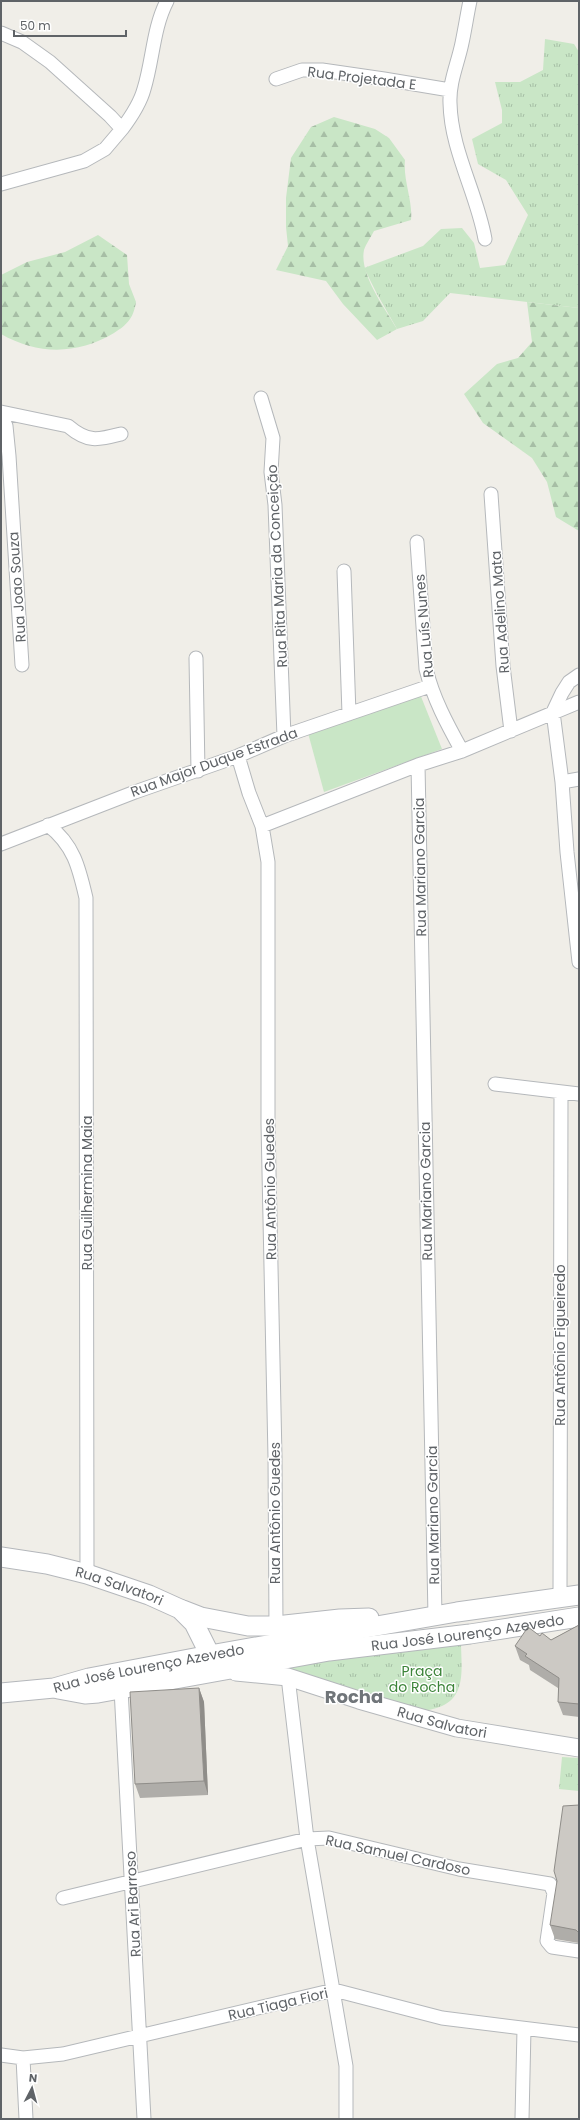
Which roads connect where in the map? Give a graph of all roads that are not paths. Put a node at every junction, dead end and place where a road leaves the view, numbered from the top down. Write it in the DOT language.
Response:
graph roads {
  1 [pos="167,1"];
  2 [pos="470,1"];
  3 [pos="1,33"];
  4 [pos="276,80"];
  5 [pos="450,90"];
  6 [pos="122,130"];
  7 [pos="1,184"];
  8 [pos="485,239"];
  9 [pos="261,398"];
  10 [pos="1,413"];
  11 [pos="121,434"];
  12 [pos="5,475"];
  13 [pos="492,494"];
  14 [pos="417,542"];
  15 [pos="344,571"];
  16 [pos="196,658"];
  17 [pos="22,665"];
  18 [pos="579,675"];
  19 [pos="430,686"];
  20 [pos="579,702"];
  21 [pos="553,712"];
  22 [pos="349,714"];
  23 [pos="511,731"];
  24 [pos="284,736"];
  25 [pos="462,751"];
  26 [pos="238,756"];
  27 [pos="418,765"];
  28 [pos="198,771"];
  29 [pos="579,779"];
  30 [pos="562,782"];
  31 [pos="48,826"];
  32 [pos="262,826"];
  33 [pos="1,844"];
  34 [pos="578,953"];
  35 [pos="495,1084"];
  36 [pos="561,1092"];
  37 [pos="579,1094"];
  38 [pos="1,1558"];
  39 [pos="87,1574"];
  40 [pos="579,1595"];
  41 [pos="560,1597"];
  42 [pos="180,1609"];
  43 [pos="579,1617"];
  44 [pos="427,1618"];
  45 [pos="276,1626"];
  46 [pos="212,1663"];
  47 [pos="288,1677"];
  48 [pos="54,1688"];
  49 [pos="121,1689"];
  50 [pos="1,1693"];
  51 [pos="579,1748"];
  52 [pos="307,1839"];
  53 [pos="132,1881"];
  54 [pos="62,1898"];
  55 [pos="579,1951"];
  56 [pos="334,1990"];
  57 [pos="524,2029"];
  58 [pos="579,2035"];
  59 [pos="139,2036"];
  60 [pos="1,2055"];
  61 [pos="23,2058"];
  62 [pos="26,2119"];
  63 [pos="144,2119"];
  64 [pos="346,2119"];
  65 [pos="522,2119"];
  1 -- 6 [label="street"];
  2 -- 5 [label="street"];
  3 -- 6 [label="street"];
  4 -- 5 [label="street, Rua Projetada E"];
  5 -- 8 [label="street"];
  6 -- 7 [label="street"];
  9 -- 24 [label="street, Rua Rita Maria da Conceição"];
  10 -- 11 [label="street"];
  10 -- 12 [label="street, Rua Joao Souza"];
  12 -- 17 [label="street, Rua Joao Souza"];
  13 -- 23 [label="street, Rua Adelino Mata"];
  14 -- 19 [label="street, Rua Luís Nunes"];
  15 -- 22 [label="street"];
  16 -- 28 [label="street"];
  18 -- 21 [label="street"];
  19 -- 22 [label="street, Rua Major Duque Estrada"];
  19 -- 25 [label="street, Rua Luís Nunes"];
  20 -- 21 [label="street"];
  21 -- 23 [label="street"];
  21 -- 30 [label="street"];
  22 -- 24 [label="street, Rua Major Duque Estrada"];
  23 -- 25 [label="street"];
  24 -- 26 [label="street, Rua Major Duque Estrada"];
  25 -- 27 [label="street"];
  26 -- 28 [label="street, Rua Major Duque Estrada"];
  26 -- 32 [label="street, Rua Antônio Guedes"];
  27 -- 32 [label="street"];
  27 -- 44 [label="street, Rua Mariano Garcia"];
  28 -- 31 [label="street, Rua Major Duque Estrada"];
  29 -- 30 [label="street"];
  30 -- 34 [label="street"];
  31 -- 33 [label="street, Rua Major Duque Estrada"];
  31 -- 39 [label="street, Rua Guilhermina Maia"];
  32 -- 45 [label="street, Rua Antônio Guedes"];
  35 -- 36 [label="street"];
  36 -- 37 [label="street"];
  36 -- 41 [label="street, Rua Antônio Figueiredo"];
  38 -- 39 [label="main road, Rua Salvatori"];
  39 -- 42 [label="main road, Rua Salvatori"];
  40 -- 41 [label="main road, Rua José Lourenço Azevedo"];
  41 -- 44 [label="main road, Rua José Lourenço Azevedo"];
  42 -- 45 [label="main road"];
  42 -- 46 [label="main road, Rua Salvatori"];
  43 -- 46 [label="main road, Rua José Lourenço Azevedo"];
  44 -- 45 [label="main road"];
  44 -- 46 [label="main road, Rua José Lourenço Azevedo"];
  46 -- 47 [label="street, Rua Salvatori"];
  46 -- 48 [label="main road, Rua José Lourenço Azevedo"];
  46 -- 49 [label="main road, Rua José Lourenço Azevedo"];
  47 -- 51 [label="street, Rua Salvatori"];
  47 -- 52 [label="street"];
  48 -- 49 [label="main road, Rua José Lourenço Azevedo"];
  48 -- 50 [label="main road"];
  49 -- 53 [label="street, Rua Ari Barroso"];
  52 -- 53 [label="street, Rua Samuel Cardoso"];
  52 -- 55 [label="street, Rua Samuel Cardoso"];
  52 -- 56 [label="street"];
  53 -- 54 [label="street, Rua Samuel Cardoso"];
  53 -- 59 [label="street, Rua Ari Barroso"];
  56 -- 57 [label="street, Rua Tiaga Fiori"];
  56 -- 59 [label="street, Rua Tiaga Fiori"];
  56 -- 64 [label="street"];
  57 -- 58 [label="street, Rua Tiaga Fiori"];
  57 -- 65 [label="street"];
  59 -- 61 [label="street, Rua Tiaga Fiori"];
  59 -- 63 [label="street, Rua Ari Barroso"];
  60 -- 61 [label="street, Rua Tiaga Fiori"];
  61 -- 62 [label="street"];
}
